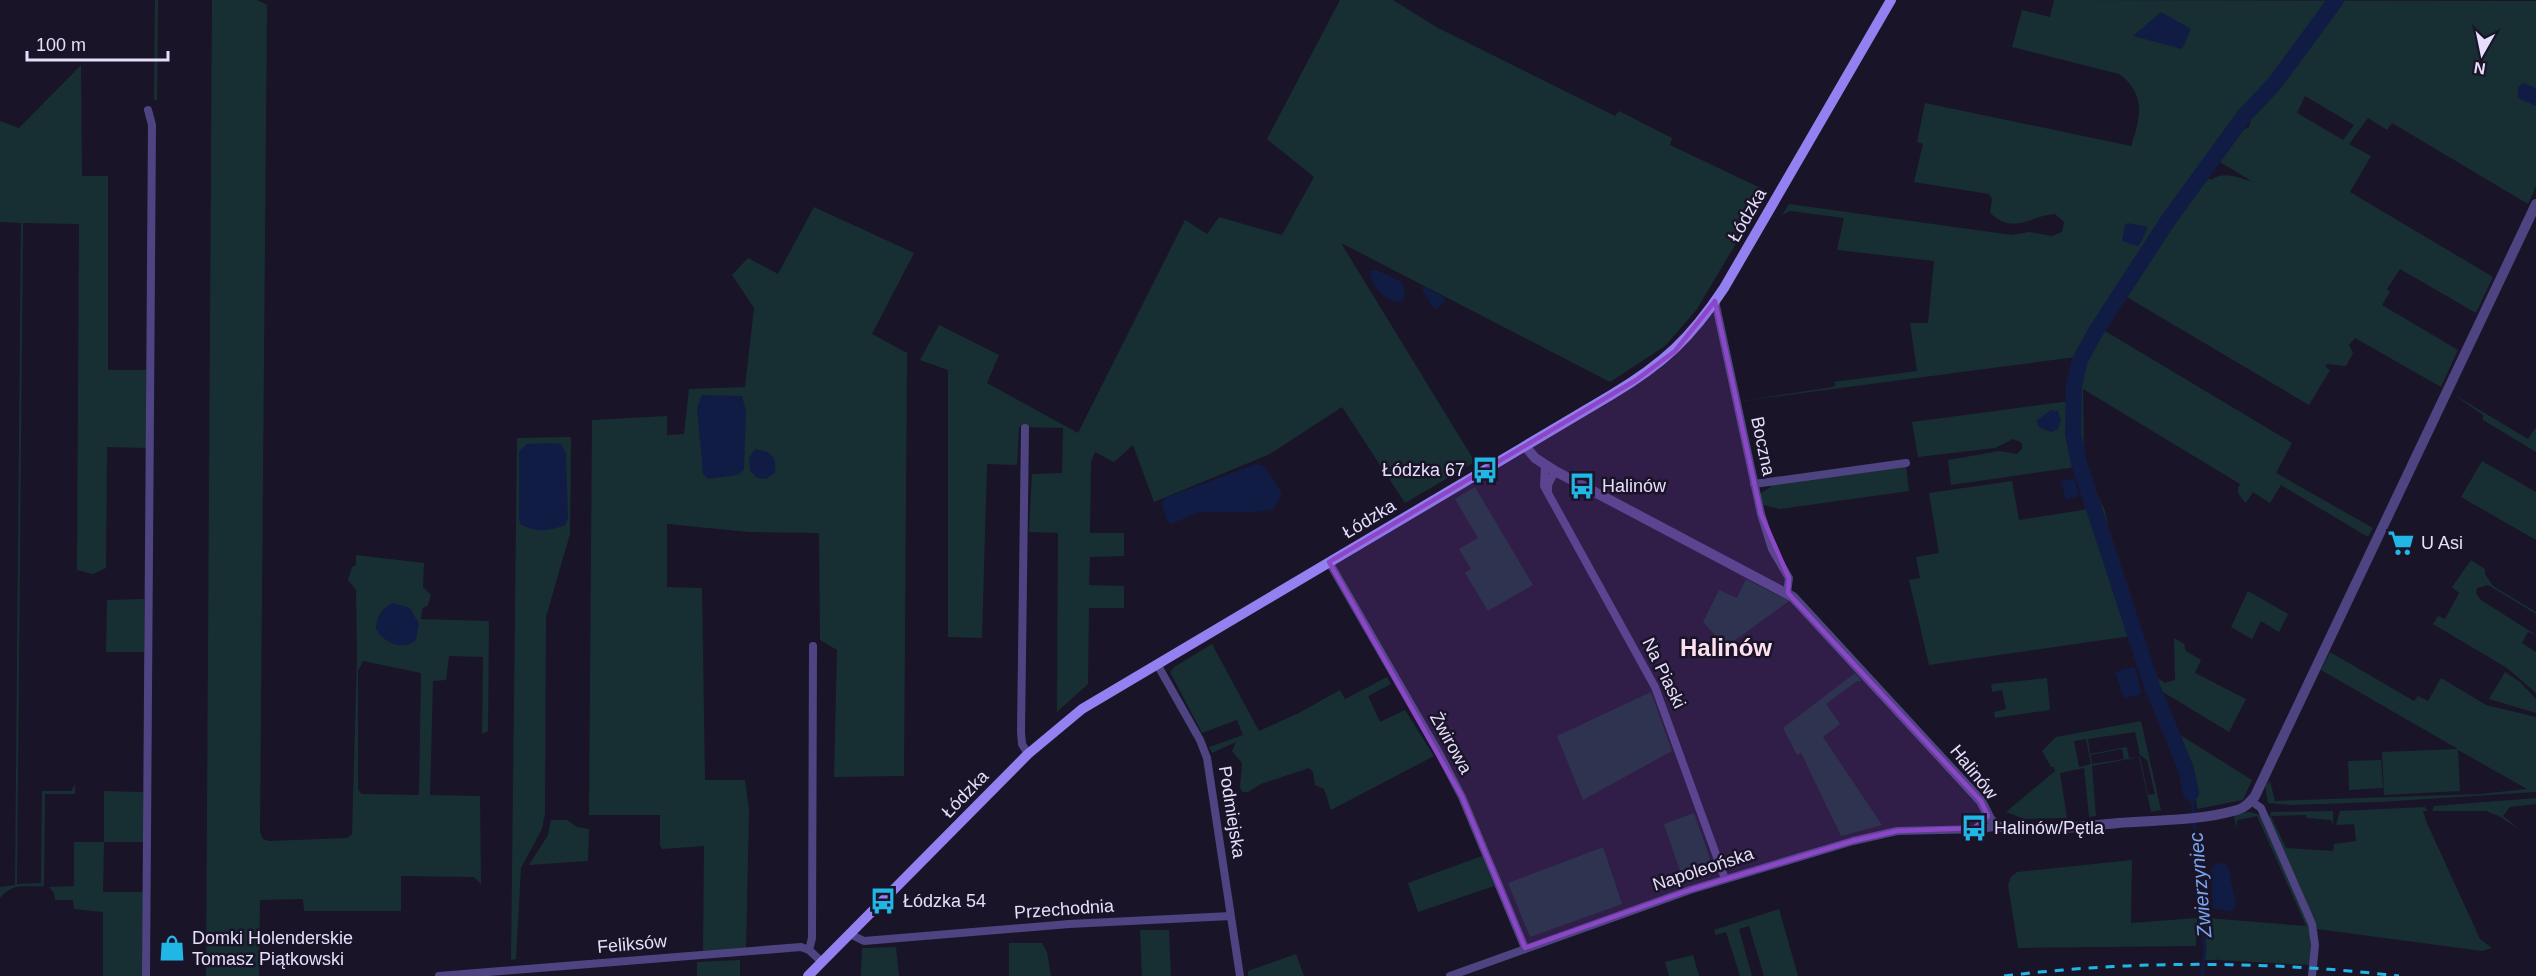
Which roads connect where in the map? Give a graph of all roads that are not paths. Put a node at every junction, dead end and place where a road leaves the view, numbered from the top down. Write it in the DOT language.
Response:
graph roads {
  1 [pos="1891,0"];
  2 [pos="148,110"];
  3 [pos="2536,204"];
  4 [pos="1715,301"];
  5 [pos="1025,428"];
  6 [pos="1525,446"];
  7 [pos="1906,463"];
  8 [pos="1550,468"];
  9 [pos="1754,484"];
  10 [pos="1329,562"];
  11 [pos="1788,592"];
  12 [pos="813,646"];
  13 [pos="1157,664"];
  14 [pos="1028,754"];
  15 [pos="2256,805"];
  16 [pos="1988,816"];
  17 [pos="1997,826"];
  18 [pos="1974,828"];
  19 [pos="1725,879"];
  20 [pos="1231,916"];
  21 [pos="850,934"];
  22 [pos="1526,948"];
  23 [pos="808,950"];
  24 [pos="822,962"];
  25 [pos="146,976"];
  26 [pos="439,976"];
  27 [pos="807,976"];
  28 [pos="1240,976"];
  29 [pos="1449,976"];
  30 [pos="2312,976"];
  1 -- 4 [label="main road, Łódzka"];
  2 -- 25 [label="street"];
  3 -- 15 [label="street"];
  4 -- 6 [label="main road, Łódzka"];
  4 -- 9 [label="street, Boczna"];
  5 -- 14 [label="street"];
  6 -- 8 [label="street, Halinów"];
  6 -- 10 [label="main road, Łódzka"];
  7 -- 9 [label="street"];
  8 -- 11 [label="street, Halinów"];
  8 -- 19 [label="street, Na Piaski"];
  9 -- 11 [label="street, Boczna"];
  10 -- 13 [label="main road, Łódzka"];
  10 -- 22 [label="street, Żwirowa"];
  11 -- 16 [label="street, Halinów"];
  12 -- 23 [label="street"];
  13 -- 14 [label="main road, Łódzka"];
  13 -- 20 [label="street, Podmiejska"];
  14 -- 21 [label="main road, Łódzka"];
  15 -- 17 [label="street, Napoleońska"];
  15 -- 30 [label="street"];
  16 -- 17 [label="street, Halinów"];
  16 -- 18 [label="street"];
  17 -- 18 [label="street, Napoleońska"];
  18 -- 19 [label="street, Napoleońska"];
  19 -- 22 [label="street, Napoleońska"];
  20 -- 21 [label="street, Przechodnia"];
  20 -- 28 [label="street, Podmiejska"];
  21 -- 24 [label="main road, Łódzka"];
  22 -- 29 [label="street, Napoleońska"];
  23 -- 24 [label="street"];
  23 -- 26 [label="street, Feliksów"];
  24 -- 27 [label="main road, Łódzka"];
}
